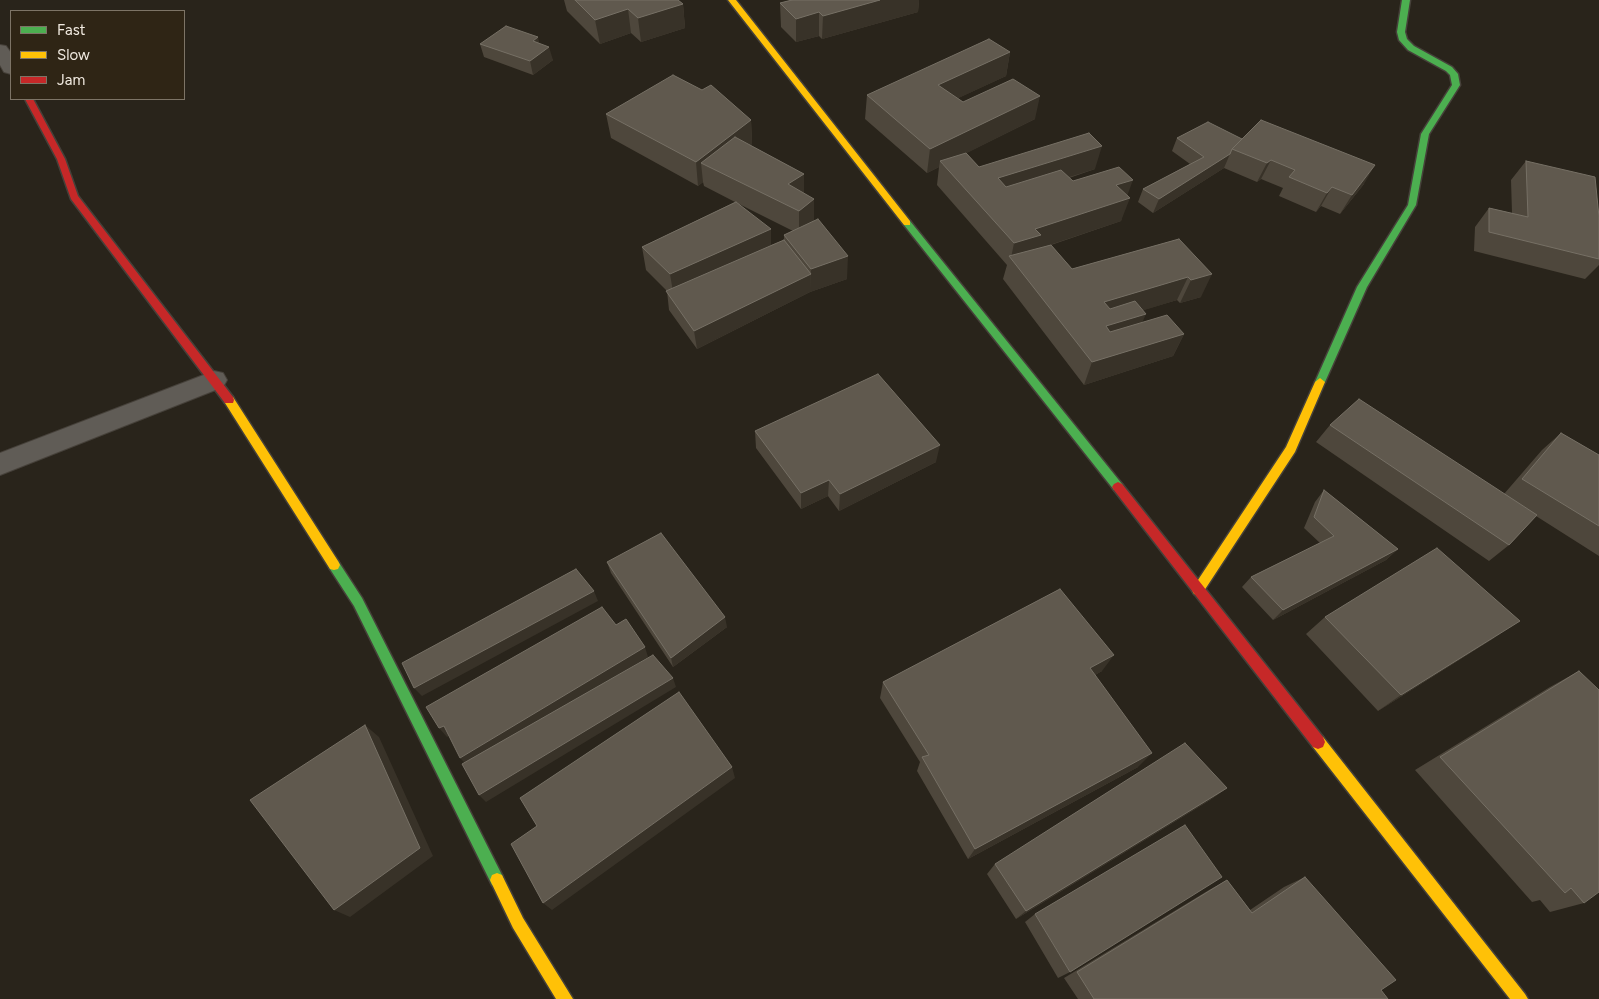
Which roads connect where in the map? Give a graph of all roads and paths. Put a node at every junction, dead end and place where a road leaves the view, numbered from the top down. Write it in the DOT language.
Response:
graph roads {
  1 [pos="732,0"];
  2 [pos="1406,0"];
  3 [pos="0,50"];
  4 [pos="10,66"];
  5 [pos="30,100"];
  6 [pos="214,380"];
  7 [pos="0,464"];
  8 [pos="1198,590"];
  9 [pos="565,999"];
  10 [pos="1520,999"];
  1 -- 8 [label="street"];
  2 -- 8 [label="street"];
  3 -- 4 [label="street"];
  5 -- 6 [label="street"];
  6 -- 7 [label="street"];
  6 -- 9 [label="street"];
  8 -- 10 [label="street"];
}
